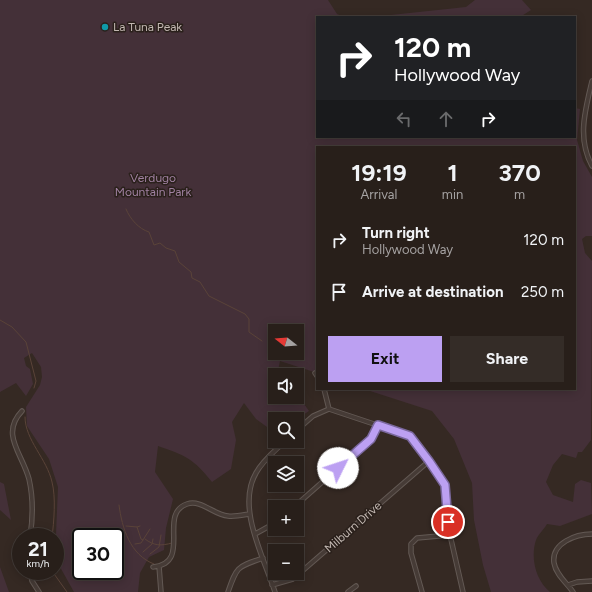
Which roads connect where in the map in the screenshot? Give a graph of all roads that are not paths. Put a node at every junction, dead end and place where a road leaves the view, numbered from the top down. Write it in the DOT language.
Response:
graph roads {
  1 [pos="592,81"];
  2 [pos="587,103"];
  3 [pos="592,104"];
  4 [pos="592,166"];
  5 [pos="324,390"];
  6 [pos="329,409"];
  7 [pos="22,410"];
  8 [pos="304,423"];
  9 [pos="378,425"];
  10 [pos="278,448"];
  11 [pos="429,461"];
  12 [pos="302,500"];
  13 [pos="249,514"];
  14 [pos="31,528"];
  15 [pos="268,528"];
  16 [pos="255,534"];
  17 [pos="592,534"];
  18 [pos="450,535"];
  19 [pos="263,558"];
  20 [pos="153,566"];
  21 [pos="159,566"];
  22 [pos="32,580"];
  23 [pos="592,581"];
  24 [pos="272,585"];
  25 [pos="568,585"];
  26 [pos="356,586"];
  27 [pos="39,592"];
  28 [pos="161,592"];
  29 [pos="228,592"];
  30 [pos="275,592"];
  31 [pos="348,592"];
  32 [pos="422,592"];
  33 [pos="463,592"];
  34 [pos="574,592"];
  1 -- 2 [label="street"];
  2 -- 3 [label="street"];
  2 -- 4 [label="street"];
  5 -- 6 [label="street"];
  6 -- 8 [label="street"];
  6 -- 9 [label="street"];
  7 -- 14 [label="street"];
  9 -- 11 [label="street"];
  9 -- 12 [label="street"];
  10 -- 13 [label="street"];
  11 -- 18 [label="street"];
  11 -- 24 [label="street, Milburn Drive"];
  13 -- 16 [label="street"];
  13 -- 21 [label="street"];
  15 -- 16 [label="street"];
  16 -- 19 [label="street"];
  17 -- 25 [label="street"];
  18 -- 32 [label="street"];
  18 -- 33 [label="street"];
  19 -- 24 [label="street"];
  19 -- 29 [label="street"];
  20 -- 21 [label="street"];
  21 -- 28 [label="street"];
  22 -- 27 [label="street"];
  23 -- 25 [label="street"];
  24 -- 30 [label="street"];
  25 -- 34 [label="street"];
  26 -- 31 [label="street"];
}
